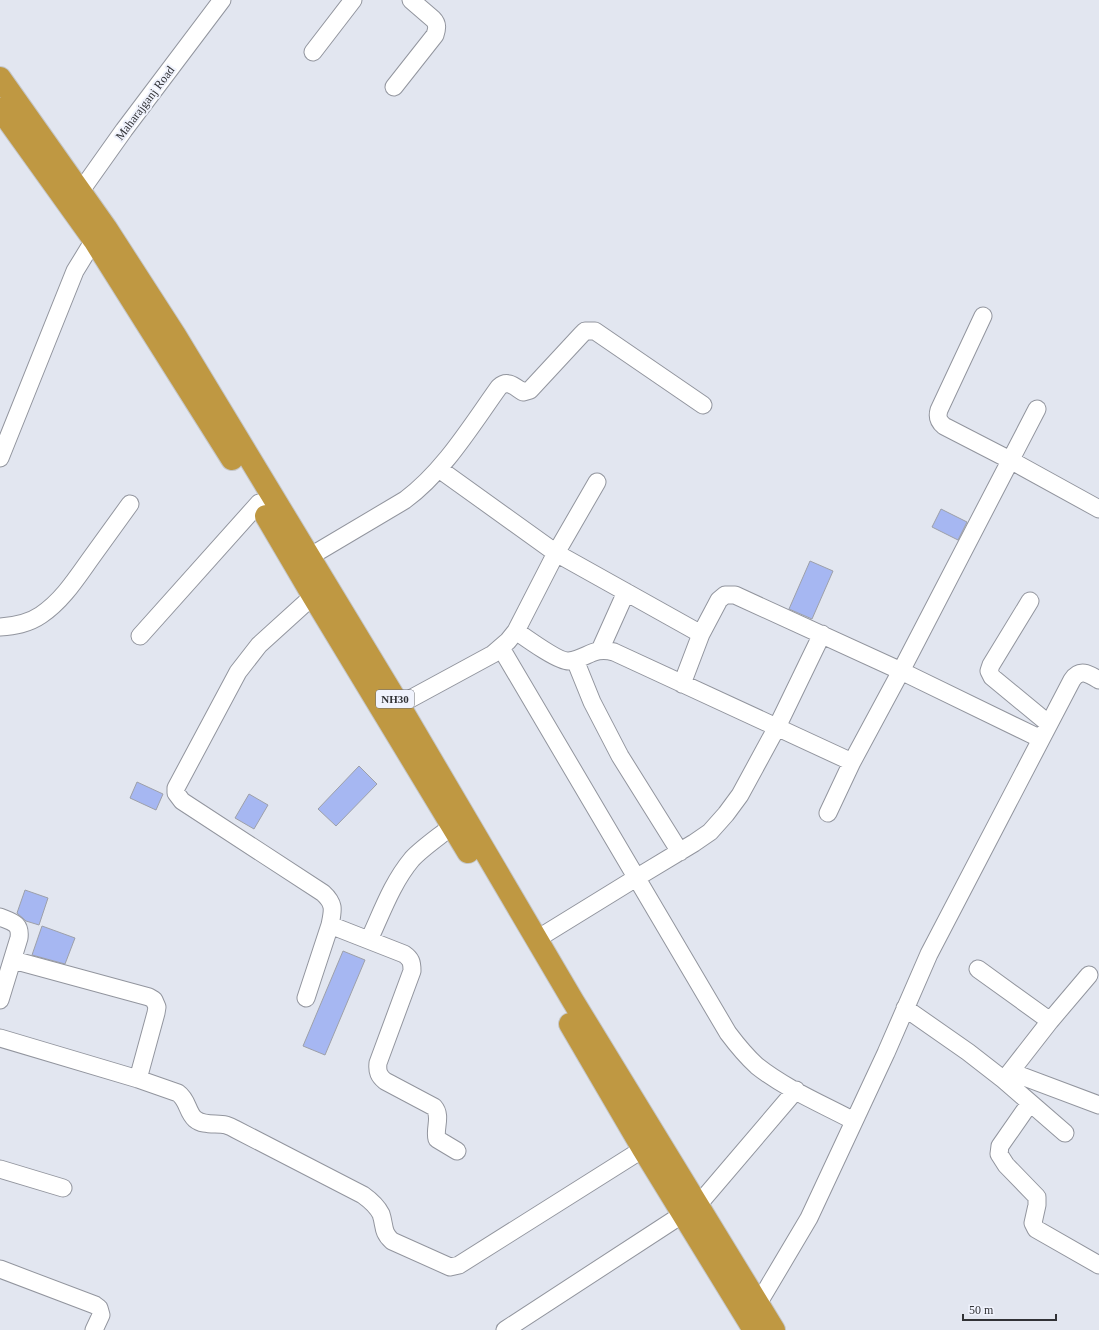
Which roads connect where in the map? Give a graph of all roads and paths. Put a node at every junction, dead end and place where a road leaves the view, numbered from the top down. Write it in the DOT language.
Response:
graph roads {
  1 [pos="222,0"];
  2 [pos="353,0"];
  3 [pos="411,0"];
  4 [pos="313,52"];
  5 [pos="0,78"];
  6 [pos="394,87"];
  7 [pos="0,109"];
  8 [pos="73,198"];
  9 [pos="100,234"];
  10 [pos="983,316"];
  11 [pos="703,405"];
  12 [pos="1037,409"];
  13 [pos="7,422"];
  14 [pos="0,458"];
  15 [pos="1010,460"];
  16 [pos="439,469"];
  17 [pos="597,482"];
  18 [pos="259,503"];
  19 [pos="130,504"];
  20 [pos="1099,509"];
  21 [pos="556,553"];
  22 [pos="309,557"];
  23 [pos="626,592"];
  24 [pos="313,596"];
  25 [pos="1030,601"];
  26 [pos="0,627"];
  27 [pos="516,631"];
  28 [pos="701,634"];
  29 [pos="822,634"];
  30 [pos="140,636"];
  31 [pos="501,648"];
  32 [pos="600,650"];
  33 [pos="575,660"];
  34 [pos="901,671"];
  35 [pos="1099,680"];
  36 [pos="682,684"];
  37 [pos="399,705"];
  38 [pos="1049,724"];
  39 [pos="777,727"];
  40 [pos="1041,739"];
  41 [pos="852,762"];
  42 [pos="828,813"];
  43 [pos="452,826"];
  44 [pos="680,852"];
  45 [pos="636,878"];
  46 [pos="0,918"];
  47 [pos="330,925"];
  48 [pos="537,939"];
  49 [pos="369,940"];
  50 [pos="13,960"];
  51 [pos="978,969"];
  52 [pos="1089,976"];
  53 [pos="306,998"];
  54 [pos="0,1000"];
  55 [pos="906,1008"];
  56 [pos="1050,1020"];
  57 [pos="0,1038"];
  58 [pos="1007,1076"];
  59 [pos="138,1078"];
  60 [pos="796,1090"];
  61 [pos="1030,1103"];
  62 [pos="1099,1105"];
  63 [pos="854,1121"];
  64 [pos="1065,1133"];
  65 [pos="643,1149"];
  66 [pos="456,1151"];
  67 [pos="0,1168"];
  68 [pos="63,1188"];
  69 [pos="690,1210"];
  70 [pos="1099,1265"];
  71 [pos="0,1269"];
  72 [pos="758,1304"];
  73 [pos="94,1330"];
  74 [pos="505,1330"];
  75 [pos="754,1330"];
  76 [pos="774,1330"];
  1 -- 8 [label="street, Maharajganj Road"];
  2 -- 4 [label="street"];
  3 -- 6 [label="street"];
  5 -- 8 [label="highway, NH30"];
  7 -- 8 [label="highway, NH30"];
  8 -- 9 [label="highway, NH30"];
  9 -- 13 [label="street"];
  9 -- 18 [label="highway, NH30"];
  9 -- 22 [label="highway, NH30"];
  10 -- 15 [label="street"];
  11 -- 16 [label="street"];
  12 -- 15 [label="street"];
  13 -- 14 [label="street"];
  15 -- 20 [label="street"];
  15 -- 34 [label="street"];
  16 -- 21 [label="street"];
  16 -- 22 [label="street"];
  17 -- 21 [label="street"];
  18 -- 24 [label="highway, NH30"];
  18 -- 30 [label="street"];
  19 -- 26 [label="street"];
  21 -- 23 [label="street"];
  21 -- 27 [label="street"];
  22 -- 37 [label="highway, NH30"];
  23 -- 28 [label="street"];
  23 -- 32 [label="street"];
  24 -- 43 [label="highway, NH30"];
  24 -- 47 [label="street"];
  25 -- 38 [label="street"];
  27 -- 31 [label="street"];
  27 -- 33 [label="street"];
  28 -- 29 [label="street"];
  28 -- 36 [label="street"];
  29 -- 34 [label="street"];
  29 -- 39 [label="street"];
  31 -- 37 [label="street"];
  31 -- 45 [label="street"];
  32 -- 33 [label="street"];
  32 -- 36 [label="street"];
  33 -- 44 [label="street"];
  34 -- 40 [label="street"];
  34 -- 41 [label="street"];
  35 -- 38 [label="street"];
  36 -- 39 [label="street"];
  37 -- 48 [label="highway, NH30"];
  38 -- 40 [label="street"];
  39 -- 41 [label="street"];
  39 -- 44 [label="street"];
  40 -- 55 [label="street"];
  41 -- 42 [label="street"];
  43 -- 49 [label="street"];
  43 -- 65 [label="highway, NH30"];
  44 -- 45 [label="street"];
  45 -- 48 [label="street"];
  45 -- 60 [label="street"];
  46 -- 50 [label="street"];
  47 -- 49 [label="street"];
  47 -- 53 [label="street"];
  48 -- 69 [label="highway, NH30"];
  49 -- 66 [label="street"];
  50 -- 54 [label="street"];
  50 -- 59 [label="street"];
  51 -- 56 [label="street"];
  52 -- 56 [label="street"];
  55 -- 58 [label="street"];
  55 -- 63 [label="street"];
  56 -- 58 [label="street"];
  57 -- 59 [label="street"];
  58 -- 61 [label="street"];
  58 -- 62 [label="street"];
  59 -- 65 [label="street"];
  60 -- 63 [label="street"];
  60 -- 69 [label="street"];
  61 -- 64 [label="street"];
  61 -- 70 [label="street"];
  63 -- 72 [label="street"];
  65 -- 69 [label="highway, NH30"];
  67 -- 68 [label="street"];
  69 -- 72 [label="highway, NH30"];
  69 -- 74 [label="street"];
  69 -- 75 [label="highway, NH30"];
  71 -- 73 [label="street"];
  72 -- 76 [label="highway, NH30"];
}
